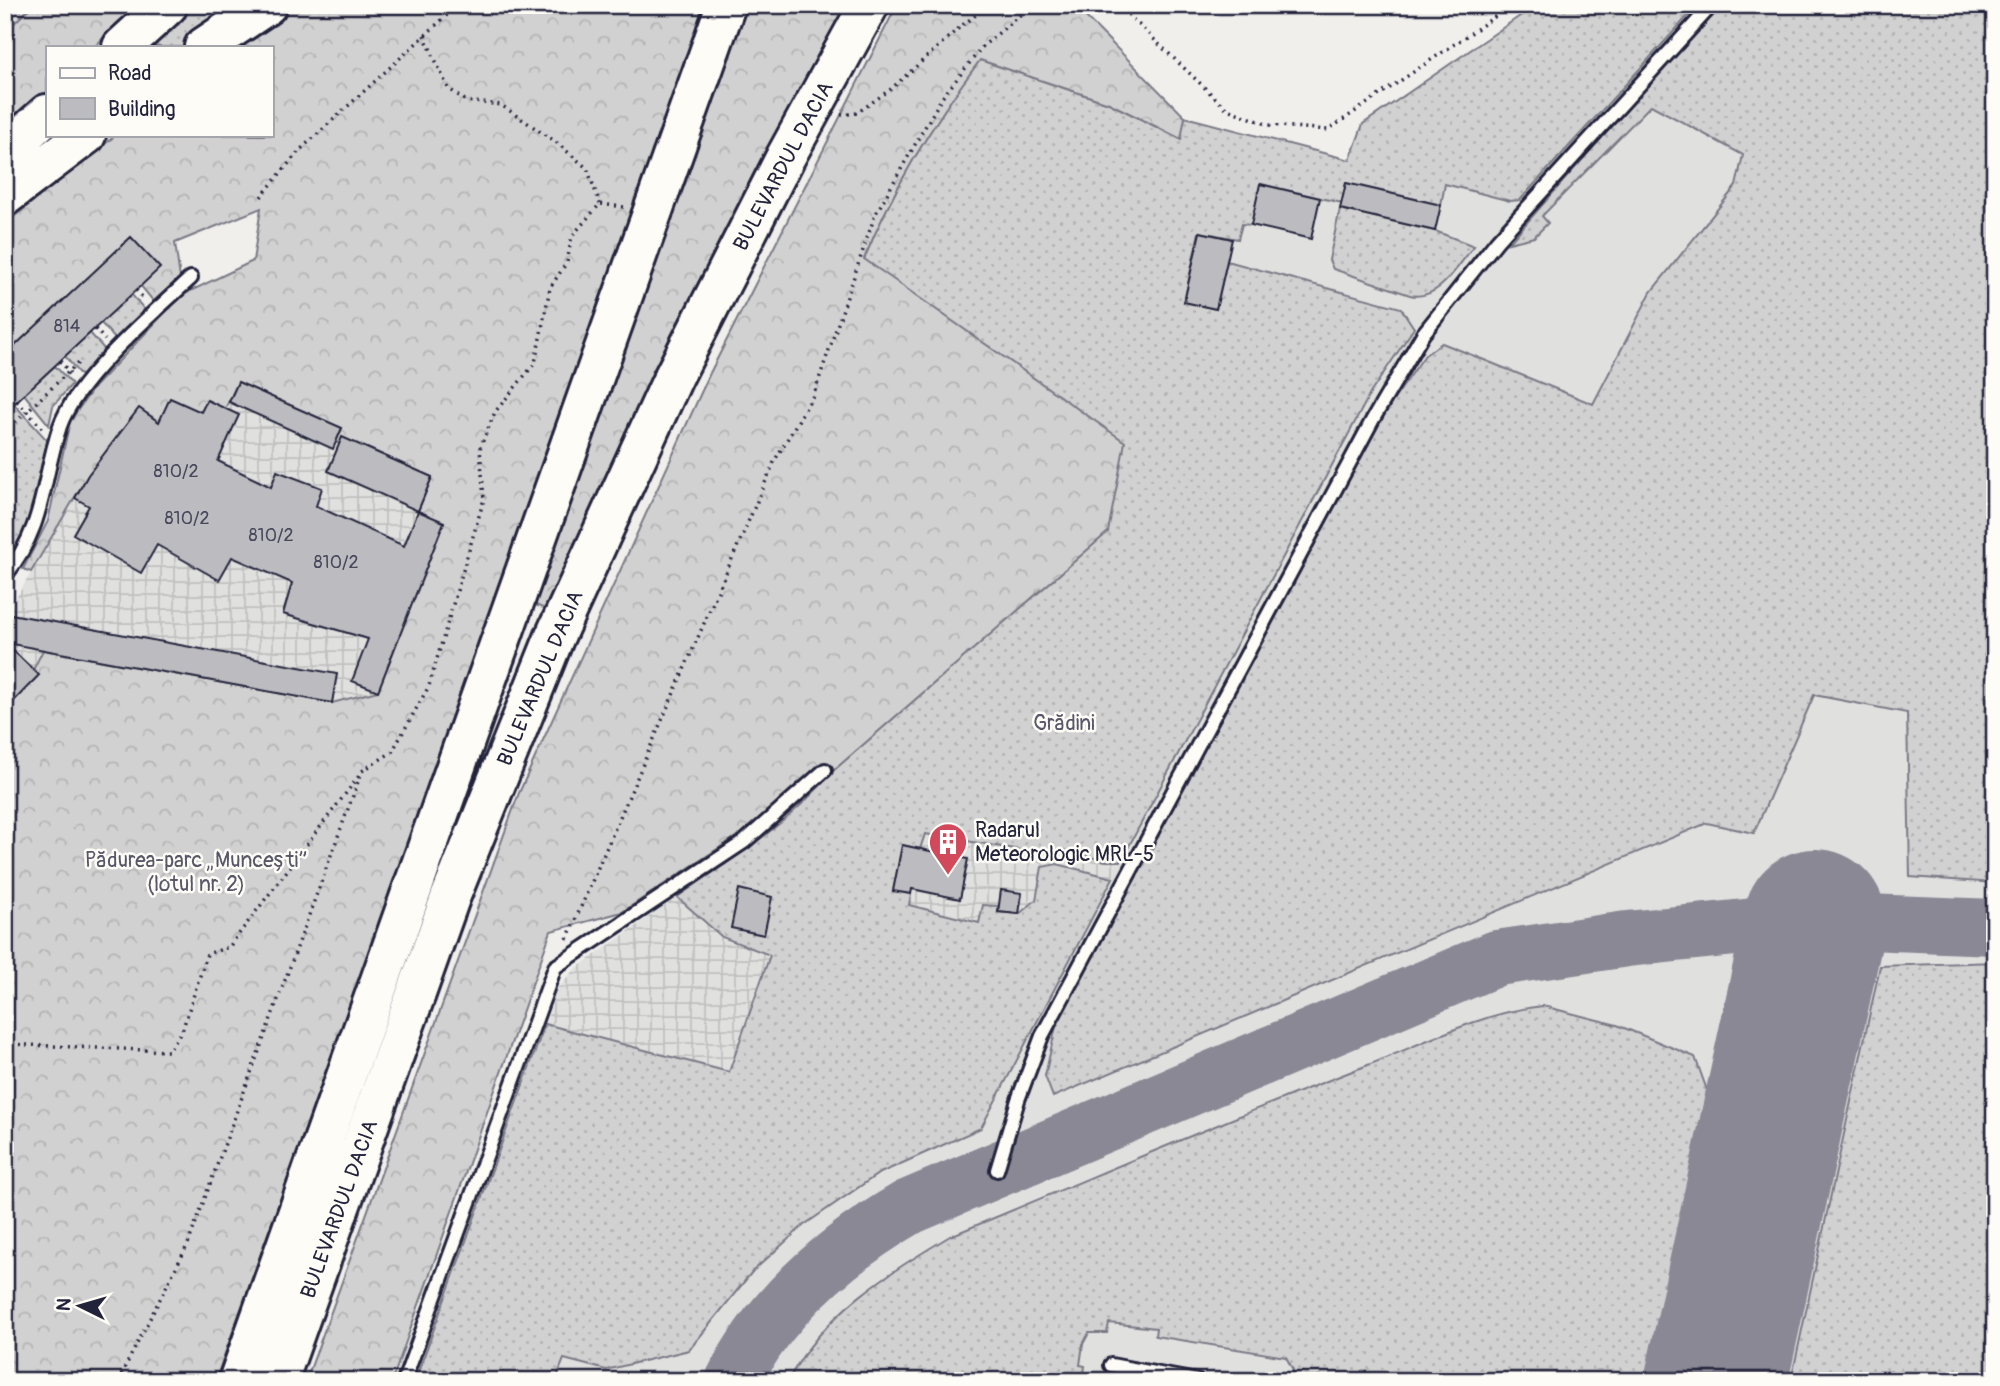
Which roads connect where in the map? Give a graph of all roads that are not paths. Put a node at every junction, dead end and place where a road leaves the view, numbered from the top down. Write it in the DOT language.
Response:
graph roads {
  1 [pos="168,5"];
  2 [pos="267,5"];
  3 [pos="726,5"];
  4 [pos="869,5"];
  5 [pos="1712,5"];
  6 [pos="123,46"];
  7 [pos="206,46"];
  8 [pos="46,115"];
  9 [pos="85,136"];
  10 [pos="5,152"];
  11 [pos="5,196"];
  12 [pos="191,278"];
  13 [pos="5,576"];
  14 [pos="511,618"];
  15 [pos="555,636"];
  16 [pos="825,770"];
  17 [pos="998,1170"];
  18 [pos="1111,1366"];
  19 [pos="237,1381"];
  20 [pos="278,1381"];
  21 [pos="404,1381"];
  22 [pos="1197,1381"];
  1 -- 6 [label="main road"];
  2 -- 7 [label="main road"];
  3 -- 14 [label="main road, BULEVARDUL DACIA"];
  4 -- 15 [label="main road, BULEVARDUL DACIA"];
  5 -- 17 [label="lane"];
  8 -- 10 [label="main road"];
  9 -- 11 [label="main road"];
  12 -- 13 [label="lane"];
  14 -- 15 [label="main road"];
  14 -- 19 [label="main road, BULEVARDUL DACIA"];
  15 -- 20 [label="main road, BULEVARDUL DACIA"];
  16 -- 21 [label="lane"];
  18 -- 22 [label="lane"];
}
